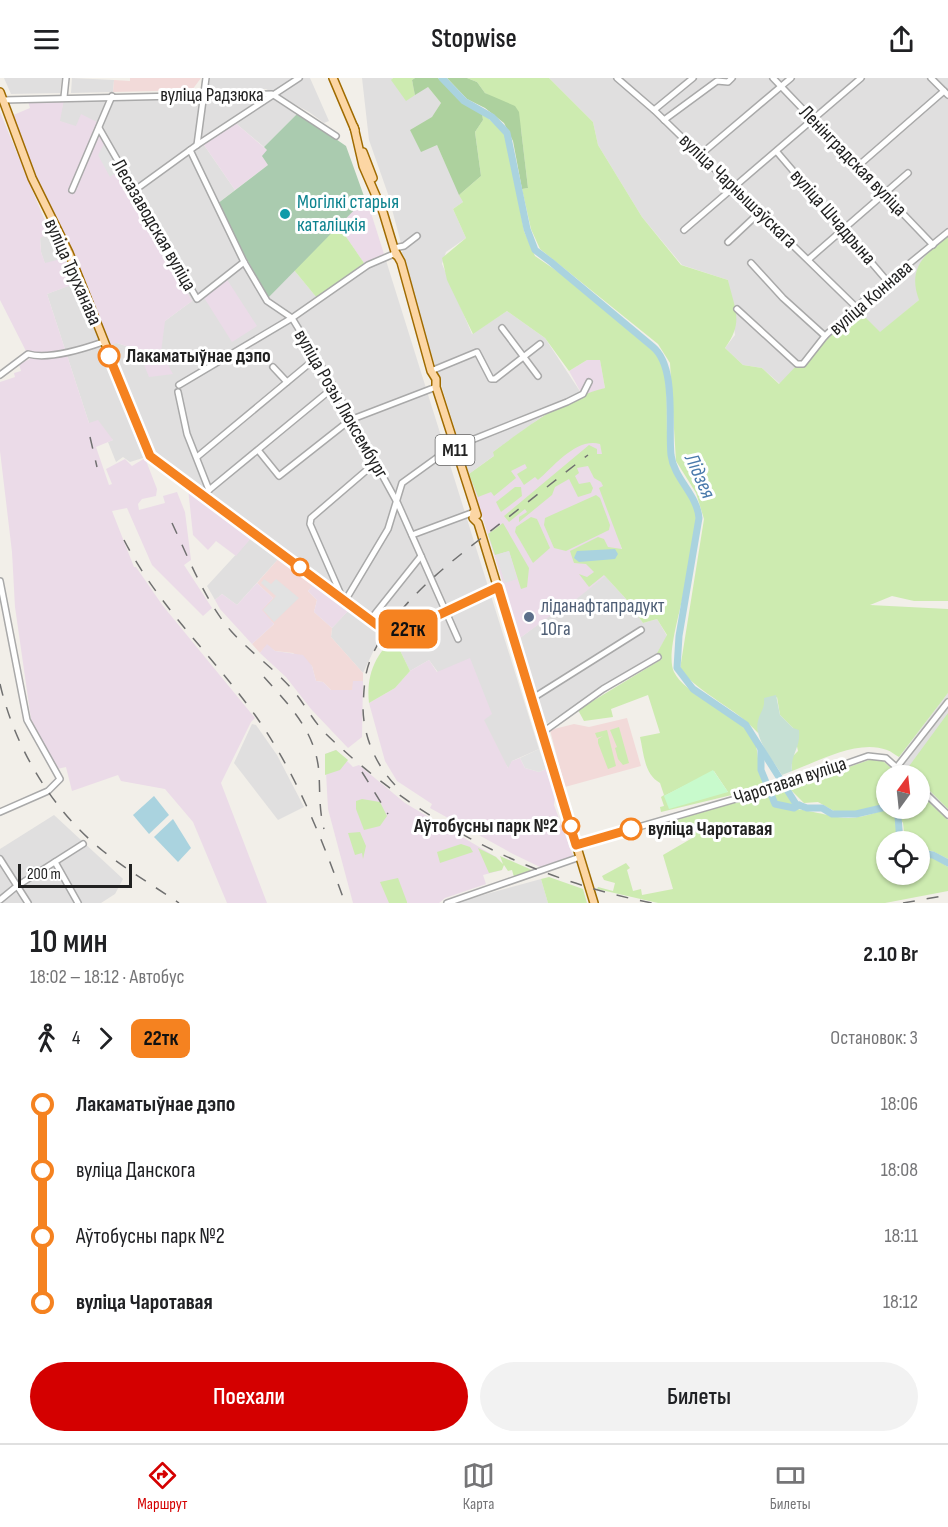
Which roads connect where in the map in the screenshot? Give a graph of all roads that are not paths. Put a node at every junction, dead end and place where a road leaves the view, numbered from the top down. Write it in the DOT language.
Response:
graph roads {
  1 [pos="66,78"];
  2 [pos="206,78"];
  3 [pos="298,78"];
  4 [pos="333,78"];
  5 [pos="339,78"];
  6 [pos="693,78"];
  7 [pos="732,78"];
  8 [pos="773,78"];
  9 [pos="791,78"];
  10 [pos="861,78"];
  11 [pos="931,78"];
  12 [pos="620,79"];
  13 [pos="781,87"];
  14 [pos="946,93"];
  15 [pos="203,94"];
  16 [pos="272,94"];
  17 [pos="2,96"];
  18 [pos="112,96"];
  19 [pos="64,97"];
  20 [pos="343,98"];
  21 [pos="654,110"];
  22 [pos="664,120"];
  23 [pos="814,120"];
  24 [pos="99,128"];
  25 [pos="336,136"];
  26 [pos="197,145"];
  27 [pos="190,150"];
  28 [pos="777,152"];
  29 [pos="700,155"];
  30 [pos="858,166"];
  31 [pos="908,173"];
  32 [pos="735,188"];
  33 [pos="72,189"];
  34 [pos="135,190"];
  35 [pos="885,194"];
  36 [pos="760,212"];
  37 [pos="684,230"];
  38 [pos="844,230"];
  39 [pos="948,232"];
  40 [pos="417,236"];
  41 [pos="728,242"];
  42 [pos="933,245"];
  43 [pos="395,251"];
  44 [pos="809,259"];
  45 [pos="244,262"];
  46 [pos="751,263"];
  47 [pos="888,282"];
  48 [pos="856,307"];
  49 [pos="737,309"];
  50 [pos="292,318"];
  51 [pos="502,328"];
  52 [pos="825,336"];
  53 [pos="103,342"];
  54 [pos="540,344"];
  55 [pos="524,356"];
  56 [pos="316,358"];
  57 [pos="273,367"];
  58 [pos="431,371"];
  59 [pos="0,375"];
  60 [pos="538,376"];
  61 [pos="287,382"];
  62 [pos="589,382"];
  63 [pos="334,387"];
  64 [pos="436,387"];
  65 [pos="350,420"];
  66 [pos="454,447"];
  67 [pos="258,450"];
  68 [pos="197,457"];
  69 [pos="375,463"];
  70 [pos="207,492"];
  71 [pos="398,504"];
  72 [pos="474,512"];
  73 [pos="412,535"];
  74 [pos="421,556"];
  75 [pos="0,581"];
  76 [pos="498,587"];
  77 [pos="344,600"];
  78 [pos="444,612"];
  79 [pos="370,620"];
  80 [pos="641,630"];
  81 [pos="459,639"];
  82 [pos="658,657"];
  83 [pos="532,698"];
  84 [pos="948,702"];
  85 [pos="543,732"];
  86 [pos="894,765"];
  87 [pos="899,765"];
  88 [pos="930,798"];
  89 [pos="0,812"];
  90 [pos="948,815"];
  91 [pos="83,844"];
  92 [pos="576,845"];
  93 [pos="580,857"];
  94 [pos="0,859"];
  95 [pos="55,862"];
  96 [pos="17,886"];
  97 [pos="0,900"];
  98 [pos="28,903"];
  99 [pos="78,903"];
  100 [pos="447,903"];
  101 [pos="594,903"];
  1 -- 19 [label="street"];
  2 -- 15 [label="street"];
  3 -- 16 [label="street"];
  4 -- 20 [label="main road, М11"];
  5 -- 20 [label="main road, М11"];
  6 -- 21 [label="street"];
  7 -- 22 [label="street"];
  8 -- 13 [label="street, Ленінградская вуліца"];
  9 -- 13 [label="street"];
  10 -- 23 [label="street"];
  11 -- 14 [label="street"];
  12 -- 21 [label="street, вуліца Чарнышэўскага"];
  13 -- 23 [label="street, Ленінградская вуліца"];
  13 -- 29 [label="street"];
  14 -- 30 [label="street"];
  15 -- 16 [label="street, вуліца Радзюка"];
  15 -- 18 [label="street, вуліца Радзюка"];
  15 -- 26 [label="street"];
  16 -- 25 [label="street, вуліца Радзюка"];
  16 -- 26 [label="street"];
  17 -- 19 [label="street, вуліца Радзюка"];
  17 -- 53 [label="main road, вуліца Труханава"];
  18 -- 19 [label="street, вуліца Радзюка"];
  18 -- 24 [label="street"];
  20 -- 43 [label="main road, М11"];
  21 -- 22 [label="street, вуліца Чарнышэўскага"];
  22 -- 29 [label="street, вуліца Чарнышэўскага"];
  23 -- 28 [label="street"];
  23 -- 30 [label="street, Ленінградская вуліца"];
  24 -- 33 [label="street"];
  24 -- 34 [label="street, Лесазаводская вуліца"];
  26 -- 27 [label="street"];
  27 -- 34 [label="street"];
  27 -- 45 [label="street, вуліца Розы Люксембург"];
  28 -- 32 [label="street"];
  28 -- 38 [label="street, вуліца Шчадрына"];
  29 -- 32 [label="street, вуліца Чарнышэўскага"];
  30 -- 35 [label="street, Ленінградская вуліца"];
  31 -- 35 [label="street"];
  32 -- 36 [label="street, вуліца Чарнышэўскага"];
  32 -- 37 [label="street"];
  34 -- 45 [label="street, Лесазаводская вуліца"];
  35 -- 38 [label="street"];
  35 -- 42 [label="street, Ленінградская вуліца"];
  36 -- 41 [label="street"];
  36 -- 44 [label="street, вуліца Чарнышэўскага"];
  38 -- 44 [label="street"];
  38 -- 47 [label="street, вуліца Шчадрына"];
  39 -- 42 [label="street, вуліца Коннава"];
  40 -- 43 [label="street"];
  42 -- 47 [label="street, вуліца Коннава"];
  43 -- 50 [label="street"];
  43 -- 58 [label="main road, М11"];
  44 -- 48 [label="street, вуліца Чарнышэўскага"];
  45 -- 50 [label="street, вуліца Розы Люксембург"];
  46 -- 52 [label="street"];
  47 -- 48 [label="street, вуліца Коннава"];
  48 -- 52 [label="street, вуліца Коннава"];
  49 -- 52 [label="street, вуліца Коннава"];
  50 -- 56 [label="street, вуліца Розы Люксембург"];
  50 -- 68 [label="street"];
  51 -- 55 [label="street"];
  53 -- 59 [label="street"];
  53 -- 70 [label="main road, вуліца Труханава"];
  54 -- 55 [label="street"];
  55 -- 58 [label="street"];
  55 -- 60 [label="street"];
  56 -- 61 [label="street"];
  56 -- 63 [label="street, вуліца Розы Люксембург"];
  57 -- 61 [label="street"];
  58 -- 64 [label="main road, М11"];
  61 -- 68 [label="street"];
  62 -- 66 [label="street"];
  63 -- 65 [label="street, вуліца Розы Люксембург"];
  63 -- 67 [label="street"];
  64 -- 65 [label="street"];
  64 -- 66 [label="main road, М11"];
  65 -- 67 [label="street"];
  65 -- 69 [label="street, вуліца Розы Люксембург"];
  66 -- 71 [label="street"];
  66 -- 72 [label="main road, М11"];
  67 -- 70 [label="street"];
  68 -- 70 [label="street"];
  69 -- 71 [label="street, вуліца Розы Люксембург"];
  69 -- 77 [label="street"];
  70 -- 77 [label="main road, вуліца Труханава"];
  71 -- 73 [label="street, вуліца Розы Люксембург"];
  71 -- 77 [label="street"];
  72 -- 73 [label="street"];
  72 -- 76 [label="main road, М11"];
  73 -- 74 [label="street, вуліца Розы Люксембург"];
  74 -- 78 [label="street, вуліца Розы Люксембург"];
  74 -- 79 [label="street"];
  75 -- 89 [label="street"];
  76 -- 78 [label="main road"];
  76 -- 83 [label="main road, М11"];
  77 -- 79 [label="main road, вуліца Труханава"];
  78 -- 79 [label="main road, вуліца Труханава"];
  78 -- 81 [label="street, вуліца Розы Люксембург"];
  80 -- 83 [label="street"];
  82 -- 85 [label="street"];
  83 -- 85 [label="main road, М11"];
  84 -- 87 [label="street"];
  85 -- 92 [label="main road, М11"];
  86 -- 92 [label="street, Чаротавая вуліца"];
  88 -- 90 [label="street"];
  91 -- 95 [label="street"];
  92 -- 93 [label="main road, М11"];
  93 -- 100 [label="street"];
  93 -- 101 [label="main road, М11"];
  94 -- 96 [label="street"];
  95 -- 96 [label="street"];
  95 -- 99 [label="street"];
  96 -- 97 [label="street"];
  96 -- 98 [label="street"];
}
